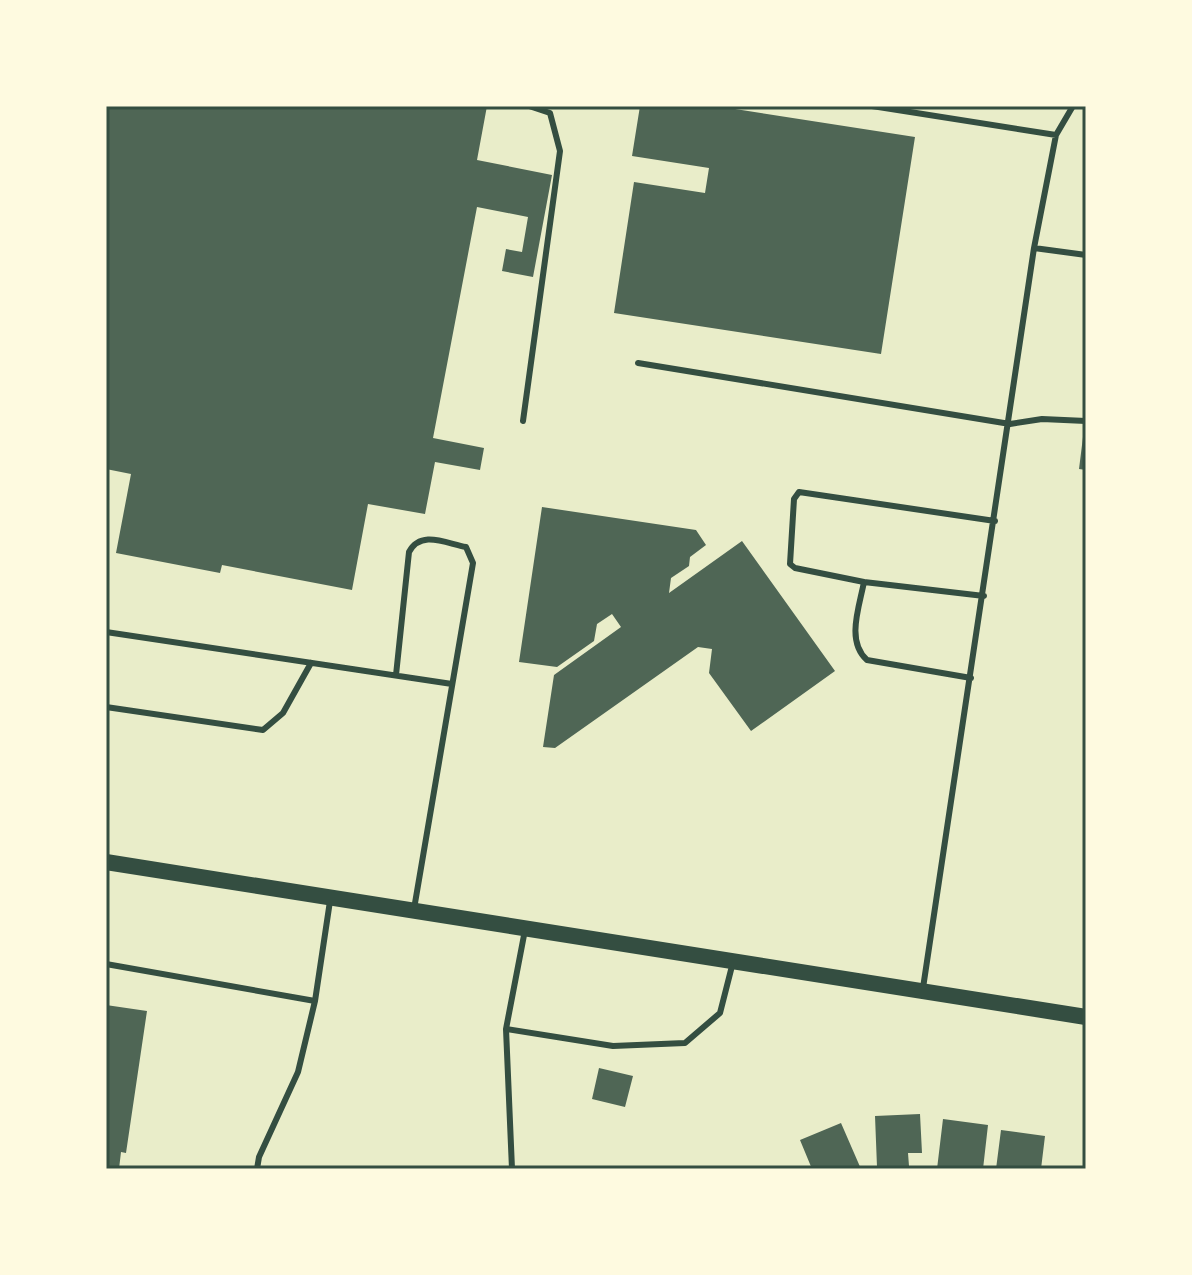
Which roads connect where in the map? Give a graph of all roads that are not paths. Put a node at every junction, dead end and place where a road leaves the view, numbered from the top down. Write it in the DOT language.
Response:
graph roads {
  1 [pos="529,106"];
  2 [pos="872,106"];
  3 [pos="1073,106"];
  4 [pos="1056,135"];
  5 [pos="1034,248"];
  6 [pos="1086,255"];
  7 [pos="638,363"];
  8 [pos="523,421"];
  9 [pos="1086,421"];
  10 [pos="1010,424"];
  11 [pos="995,521"];
  12 [pos="864,582"];
  13 [pos="984,596"];
  14 [pos="106,632"];
  15 [pos="311,663"];
  16 [pos="396,675"];
  17 [pos="971,678"];
  18 [pos="452,684"];
  19 [pos="106,707"];
  20 [pos="106,862"];
  21 [pos="331,897"];
  22 [pos="414,913"];
  23 [pos="525,930"];
  24 [pos="733,962"];
  25 [pos="106,964"];
  26 [pos="923,991"];
  27 [pos="315,1001"];
  28 [pos="1086,1017"];
  29 [pos="506,1029"];
  30 [pos="257,1169"];
  31 [pos="512,1169"];
  1 -- 8 [label="lane"];
  2 -- 4 [label="lane"];
  3 -- 4 [label="lane"];
  4 -- 5 [label="lane"];
  5 -- 6 [label="lane"];
  5 -- 10 [label="lane"];
  7 -- 10 [label="lane"];
  9 -- 10 [label="lane"];
  10 -- 11 [label="lane"];
  11 -- 12 [label="lane"];
  11 -- 13 [label="lane"];
  12 -- 13 [label="lane"];
  12 -- 17 [label="lane"];
  13 -- 17 [label="lane"];
  14 -- 15 [label="lane"];
  15 -- 16 [label="lane"];
  15 -- 19 [label="lane"];
  16 -- 18 [label="lane"];
  16 -- 18 [label="lane"];
  17 -- 26 [label="lane"];
  18 -- 22 [label="lane"];
  20 -- 21 [label="main road"];
  21 -- 22 [label="main road"];
  21 -- 27 [label="lane"];
  22 -- 23 [label="main road"];
  23 -- 24 [label="main road"];
  23 -- 29 [label="lane"];
  24 -- 26 [label="main road"];
  24 -- 29 [label="lane"];
  25 -- 27 [label="lane"];
  26 -- 28 [label="main road"];
  27 -- 30 [label="lane"];
  29 -- 31 [label="lane"];
}
